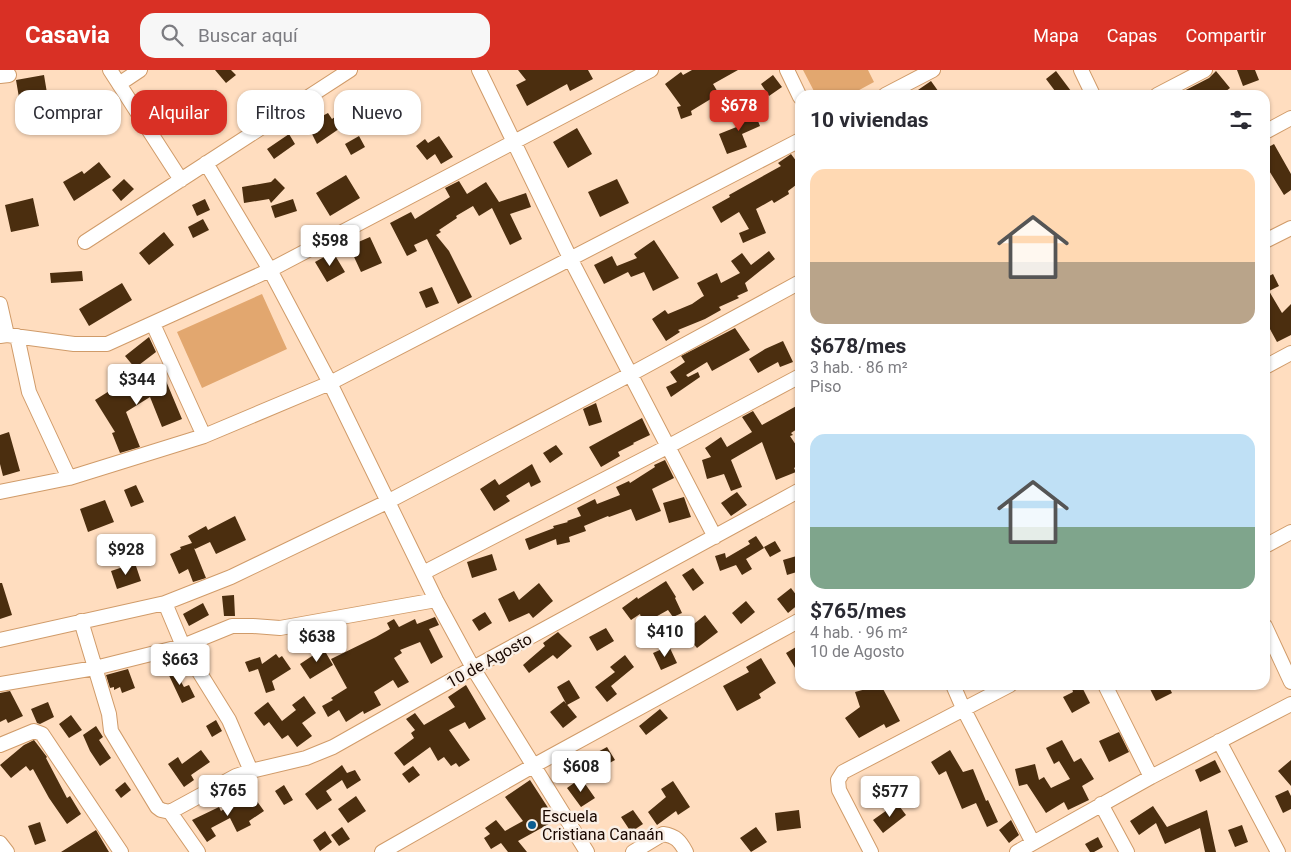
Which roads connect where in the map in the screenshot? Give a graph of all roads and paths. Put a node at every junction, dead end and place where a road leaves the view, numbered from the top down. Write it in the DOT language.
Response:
graph roads {
  1 [pos="110,70"];
  2 [pos="140,70"];
  3 [pos="350,70"];
  4 [pos="479,70"];
  5 [pos="651,70"];
  6 [pos="787,70"];
  7 [pos="933,70"];
  8 [pos="1081,70"];
  9 [pos="1205,70"];
  10 [pos="119,84"];
  11 [pos="797,90"];
  12 [pos="895,90"];
  13 [pos="1091,90"];
  14 [pos="1167,90"];
  15 [pos="1291,118"];
  16 [pos="1270,129"];
  17 [pos="514,142"];
  18 [pos="795,143"];
  19 [pos="206,163"];
  20 [pos="181,180"];
  21 [pos="1291,228"];
  22 [pos="1270,238"];
  23 [pos="85,242"];
  24 [pos="571,260"];
  25 [pos="270,270"];
  26 [pos="795,285"];
  27 [pos="0,304"];
  28 [pos="153,324"];
  29 [pos="8,336"];
  30 [pos="1291,353"];
  31 [pos="1270,364"];
  32 [pos="631,374"];
  33 [pos="795,379"];
  34 [pos="330,383"];
  35 [pos="204,436"];
  36 [pos="669,446"];
  37 [pos="69,478"];
  38 [pos="0,492"];
  39 [pos="795,493"];
  40 [pos="389,501"];
  41 [pos="1291,532"];
  42 [pos="715,537"];
  43 [pos="1270,543"];
  44 [pos="423,572"];
  45 [pos="436,600"];
  46 [pos="166,603"];
  47 [pos="81,621"];
  48 [pos="795,623"];
  49 [pos="1270,637"];
  50 [pos="0,640"];
  51 [pos="183,646"];
  52 [pos="95,668"];
  53 [pos="473,668"];
  54 [pos="1291,682"];
  55 [pos="0,684"];
  56 [pos="955,690"];
  57 [pos="1000,690"];
  58 [pos="1108,690"];
  59 [pos="1291,704"];
  60 [pos="963,708"];
  61 [pos="1219,741"];
  62 [pos="0,745"];
  63 [pos="533,766"];
  64 [pos="251,771"];
  65 [pos="1151,777"];
  66 [pos="1101,804"];
  67 [pos="170,812"];
  68 [pos="0,843"];
  69 [pos="1033,843"];
  70 [pos="1277,851"];
  71 [pos="7,852"];
  72 [pos="121,852"];
  73 [pos="198,852"];
  74 [pos="382,852"];
  75 [pos="587,852"];
  76 [pos="633,852"];
  77 [pos="686,852"];
  78 [pos="870,852"];
  79 [pos="1016,852"];
  80 [pos="1127,852"];
  1 -- 10 [label="street"];
  2 -- 10 [label="street"];
  3 -- 19 [label="street"];
  4 -- 17 [label="street"];
  5 -- 17 [label="street"];
  6 -- 11 [label="street"];
  7 -- 12 [label="street"];
  8 -- 13 [label="street"];
  9 -- 14 [label="street"];
  10 -- 20 [label="street"];
  15 -- 16 [label="street"];
  17 -- 24 [label="street"];
  17 -- 25 [label="street"];
  18 -- 24 [label="street"];
  19 -- 20 [label="street"];
  19 -- 25 [label="street"];
  20 -- 23 [label="street"];
  21 -- 22 [label="street"];
  24 -- 32 [label="street"];
  24 -- 34 [label="street"];
  25 -- 28 [label="street"];
  25 -- 34 [label="street"];
  26 -- 32 [label="street"];
  27 -- 29 [label="street"];
  28 -- 29 [label="street"];
  28 -- 35 [label="street"];
  29 -- 37 [label="street"];
  30 -- 31 [label="street"];
  32 -- 36 [label="street"];
  32 -- 40 [label="street"];
  33 -- 36 [label="street"];
  34 -- 35 [label="street"];
  34 -- 40 [label="street"];
  35 -- 37 [label="street"];
  36 -- 42 [label="street"];
  36 -- 44 [label="street"];
  37 -- 38 [label="street"];
  39 -- 42 [label="street, 10 de Agosto"];
  40 -- 44 [label="street"];
  40 -- 46 [label="street"];
  41 -- 43 [label="street"];
  42 -- 53 [label="street, 10 de Agosto"];
  44 -- 45 [label="street"];
  45 -- 51 [label="street"];
  45 -- 53 [label="street"];
  46 -- 47 [label="street"];
  46 -- 51 [label="street"];
  47 -- 50 [label="street"];
  47 -- 52 [label="street"];
  48 -- 63 [label="street"];
  49 -- 54 [label="street"];
  51 -- 52 [label="street"];
  51 -- 64 [label="street"];
  52 -- 55 [label="street"];
  52 -- 67 [label="street"];
  53 -- 63 [label="street"];
  53 -- 64 [label="street, 10 de Agosto"];
  56 -- 60 [label="street"];
  57 -- 60 [label="street"];
  58 -- 65 [label="street"];
  59 -- 61 [label="street"];
  60 -- 69 [label="street"];
  60 -- 78 [label="street"];
  61 -- 65 [label="street"];
  61 -- 70 [label="street"];
  62 -- 72 [label="street"];
  63 -- 74 [label="street"];
  63 -- 75 [label="street"];
  64 -- 67 [label="street, 10 de Agosto"];
  65 -- 66 [label="street"];
  66 -- 69 [label="street"];
  66 -- 80 [label="street"];
  67 -- 73 [label="street"];
  68 -- 71 [label="street"];
  69 -- 79 [label="street"];
  76 -- 77 [label="street"];
}
